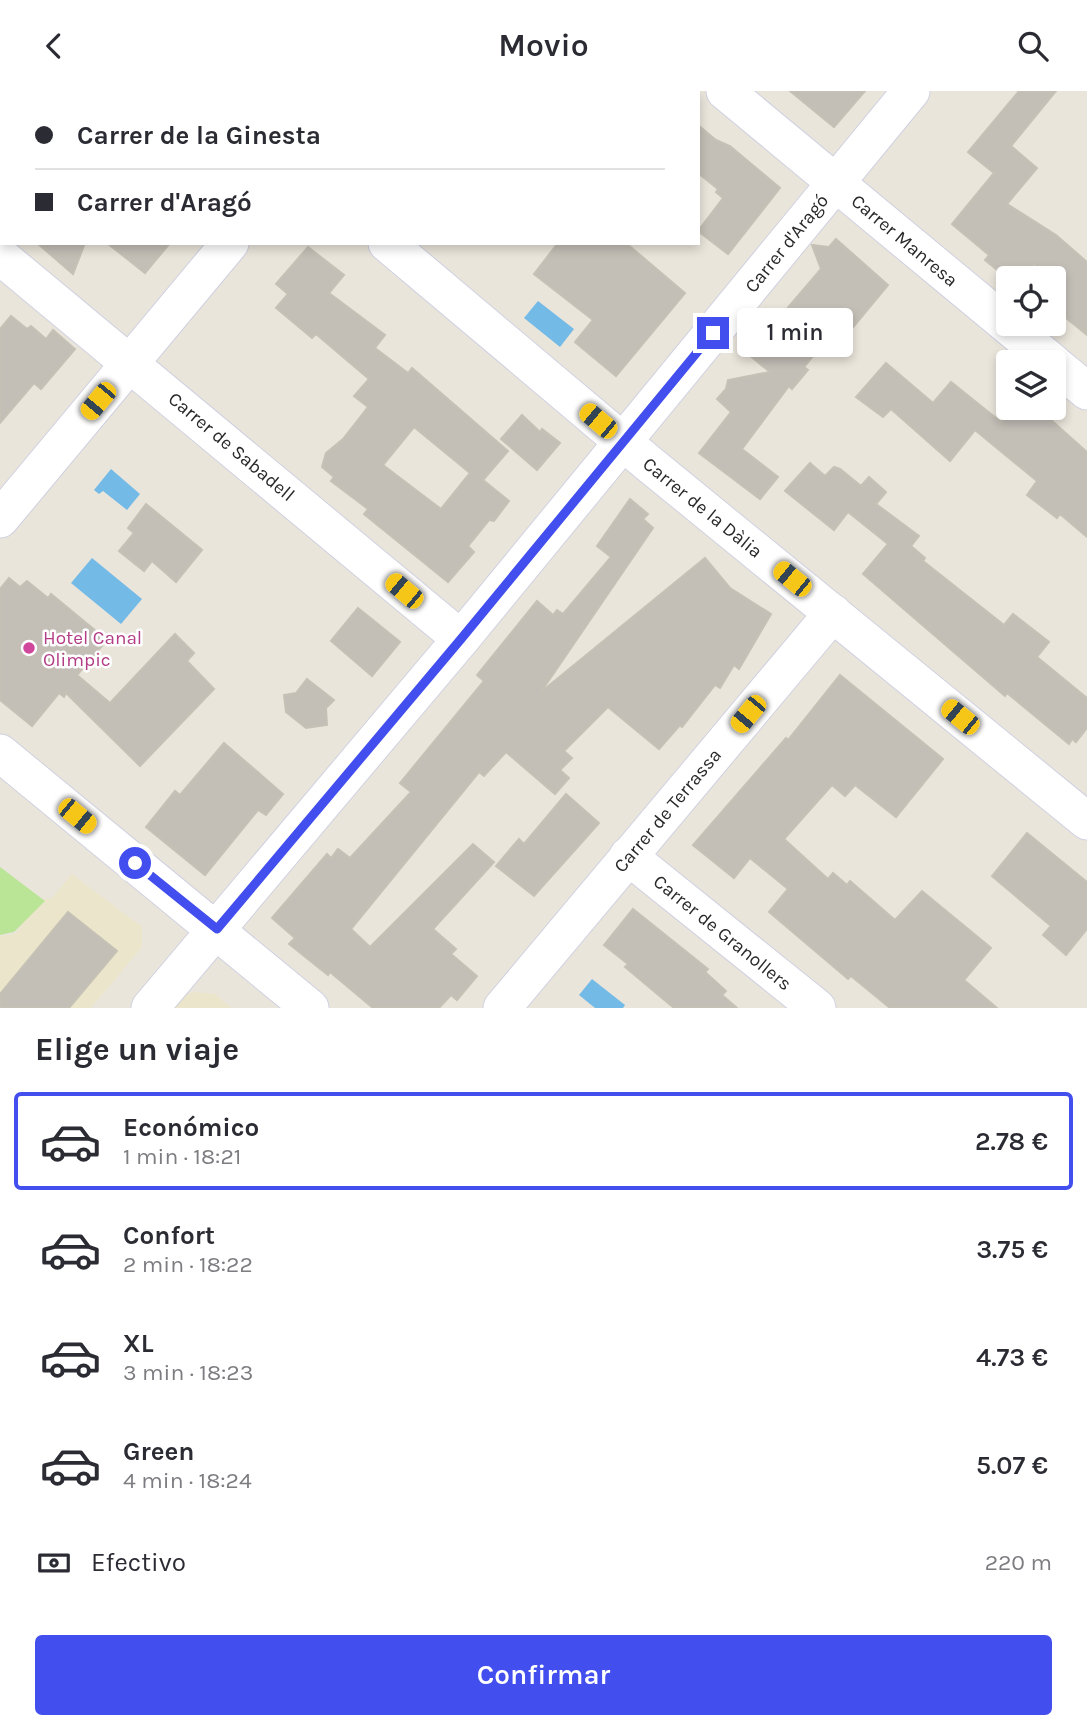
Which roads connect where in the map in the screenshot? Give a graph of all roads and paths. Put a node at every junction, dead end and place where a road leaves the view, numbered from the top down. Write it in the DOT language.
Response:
graph roads {
  1 [pos="725,91"];
  2 [pos="911,91"];
  3 [pos="836,182"];
  4 [pos="228,245"];
  5 [pos="389,245"];
  6 [pos="0,256"];
  7 [pos="1037,350"];
  8 [pos="131,362"];
  9 [pos="1066,374"];
  10 [pos="1087,391"];
  11 [pos="623,442"];
  12 [pos="0,519"];
  13 [pos="833,613"];
  14 [pos="461,639"];
  15 [pos="0,753"];
  16 [pos="1087,821"];
  17 [pos="628,856"];
  18 [pos="217,929"];
  19 [pos="150,1008"];
  20 [pos="310,1008"];
  21 [pos="502,1008"];
  22 [pos="817,1008"];
  1 -- 3 [label="street, Carrer Manresa"];
  2 -- 3 [label="street, Carrer d'Aragó"];
  3 -- 7 [label="street, Carrer Manresa"];
  3 -- 11 [label="street, Carrer d'Aragó"];
  4 -- 8 [label="street"];
  5 -- 11 [label="street, Carrer de la Dàlia"];
  6 -- 8 [label="street, Carrer de Sabadell"];
  8 -- 12 [label="street"];
  8 -- 14 [label="street, Carrer de Sabadell"];
  9 -- 10 [label="street, Carrer Manresa"];
  11 -- 13 [label="street, Carrer de la Dàlia"];
  11 -- 14 [label="street, Carrer d'Aragó"];
  13 -- 16 [label="street, Carrer de la Dàlia"];
  13 -- 17 [label="street, Carrer de Terrassa"];
  14 -- 18 [label="street, Carrer d'Aragó"];
  15 -- 18 [label="street"];
  17 -- 21 [label="street, Carrer de Terrassa"];
  17 -- 22 [label="street, Carrer de Granollers"];
  18 -- 19 [label="street, Carrer d'Aragó"];
  18 -- 20 [label="street"];
}
